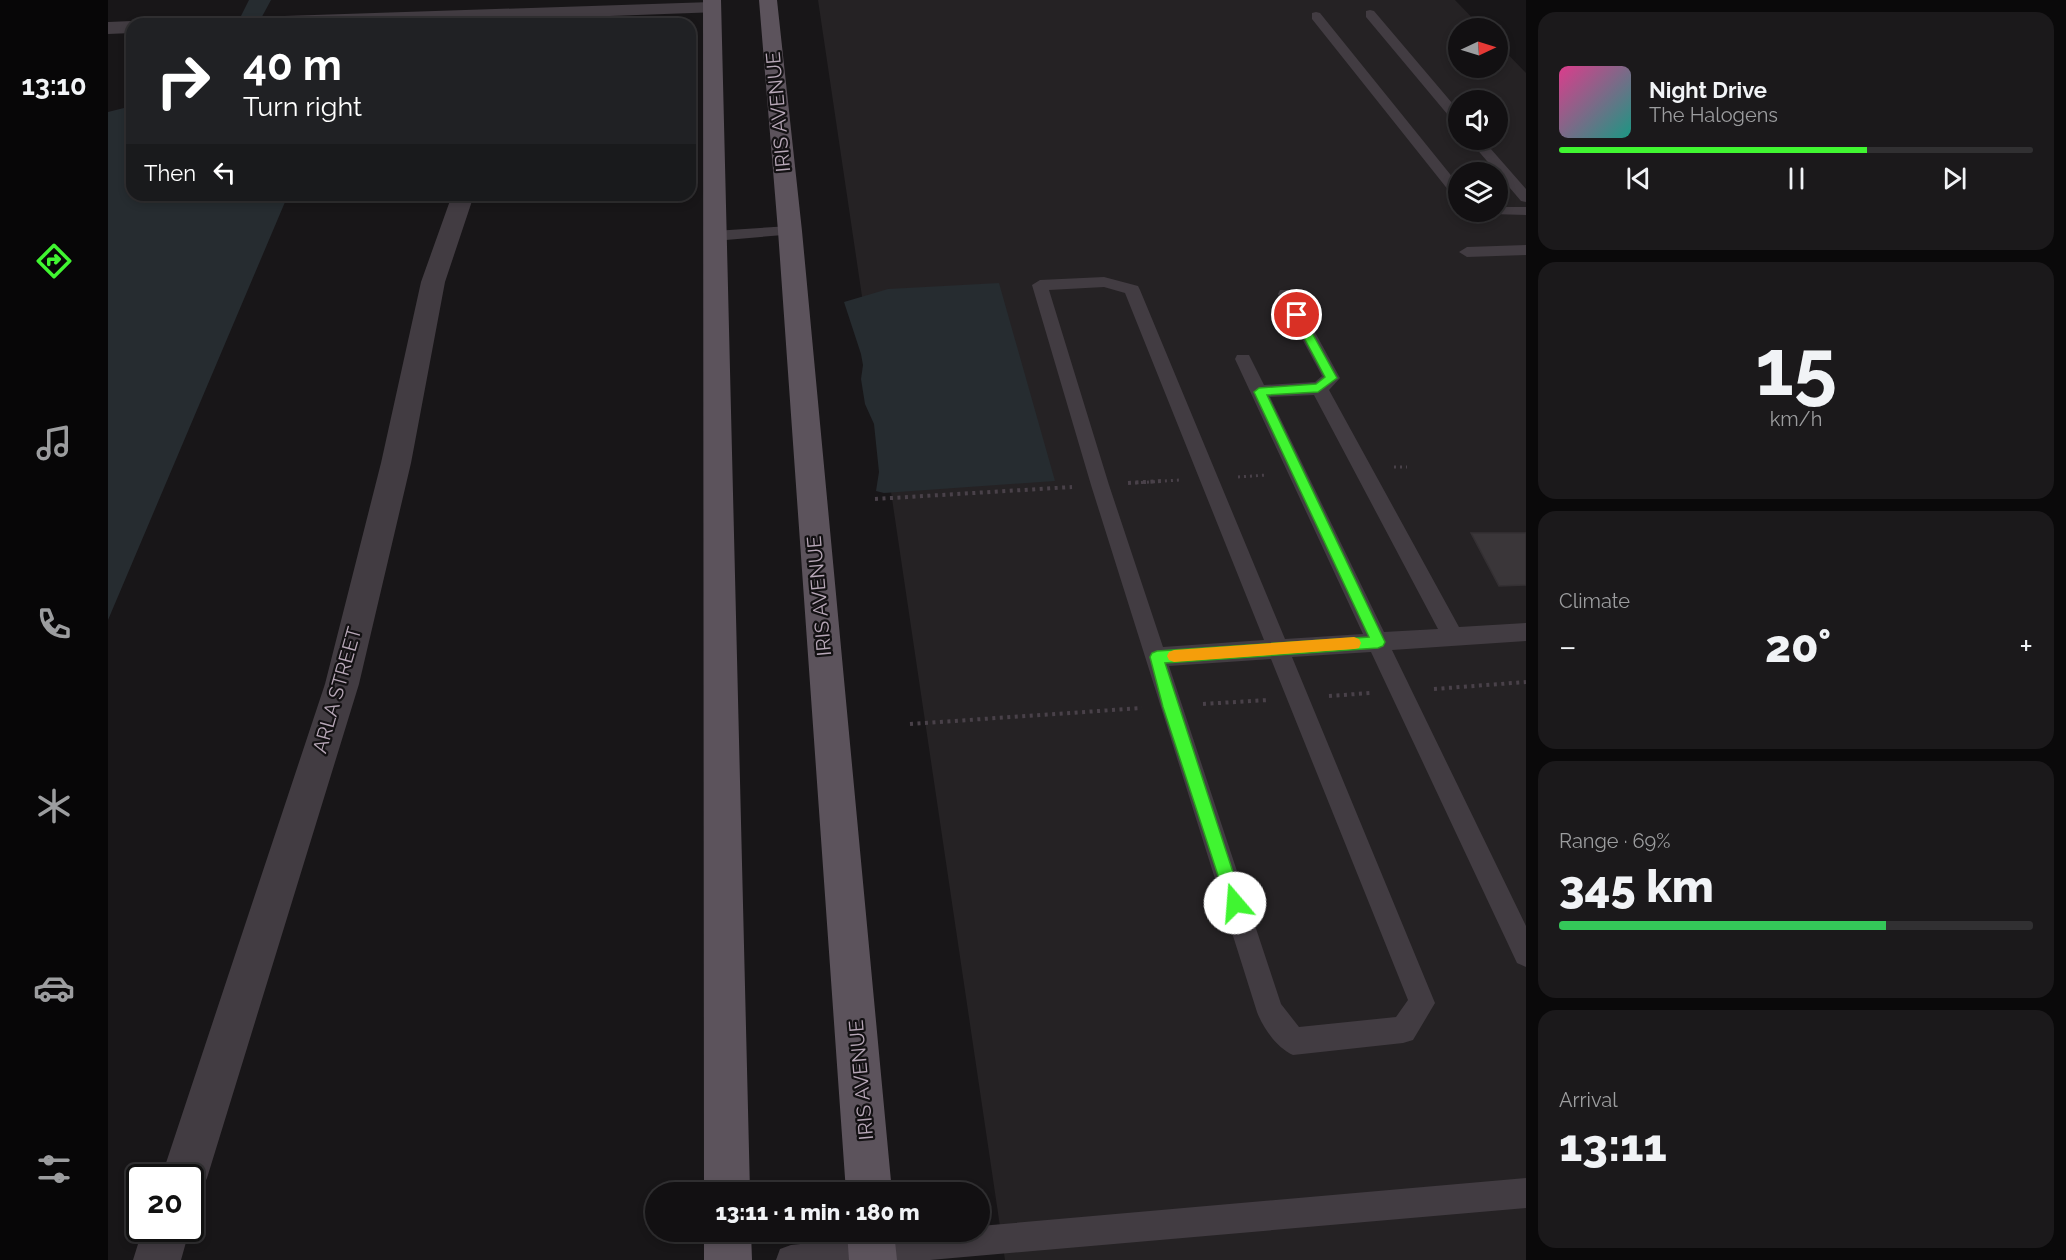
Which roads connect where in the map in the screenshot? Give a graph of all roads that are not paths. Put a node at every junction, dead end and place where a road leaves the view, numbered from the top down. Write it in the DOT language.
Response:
graph roads {
  1 [pos="768,0"];
  2 [pos="712,4"];
  3 [pos="532,13"];
  4 [pos="1370,14"];
  5 [pos="1316,16"];
  6 [pos="392,18"];
  7 [pos="126,27"];
  8 [pos="108,28"];
  9 [pos="1448,106"];
  10 [pos="1485,150"];
  11 [pos="1448,181"];
  12 [pos="1526,198"];
  13 [pos="461,201"];
  14 [pos="1508,211"];
  15 [pos="1526,211"];
  16 [pos="790,231"];
  17 [pos="714,236"];
  18 [pos="1526,250"];
  19 [pos="1467,252"];
  20 [pos="1286,294"];
  21 [pos="1243,359"];
  22 [pos="1318,388"];
  23 [pos="1259,392"];
  24 [pos="1526,632"];
  25 [pos="1453,637"];
  26 [pos="1378,642"];
  27 [pos="1278,648"];
  28 [pos="1157,657"];
  29 [pos="1526,954"];
  30 [pos="188,1164"];
  31 [pos="727,1182"];
  32 [pos="868,1182"];
  33 [pos="1526,1193"];
  34 [pos="163,1242"];
  35 [pos="728,1242"];
  36 [pos="872,1247"];
  37 [pos="157,1260"];
  38 [pos="728,1260"];
  39 [pos="791,1260"];
  1 -- 16 [label="main road, IRIS AVENUE"];
  2 -- 3 [label="street"];
  2 -- 17 [label="main road"];
  3 -- 6 [label="street"];
  4 -- 9 [label="lane"];
  5 -- 11 [label="lane"];
  7 -- 8 [label="street"];
  10 -- 12 [label="lane"];
  13 -- 30 [label="street, ARLA STREET"];
  14 -- 15 [label="lane"];
  16 -- 17 [label="lane"];
  16 -- 32 [label="main road, IRIS AVENUE"];
  17 -- 31 [label="main road"];
  18 -- 19 [label="lane"];
  20 -- 22 [label="lane"];
  21 -- 23 [label="lane"];
  22 -- 23 [label="lane"];
  22 -- 25 [label="lane"];
  23 -- 26 [label="lane"];
  24 -- 25 [label="lane"];
  25 -- 26 [label="lane"];
  26 -- 27 [label="lane"];
  26 -- 29 [label="lane"];
  27 -- 28 [label="lane"];
  27 -- 28 [label="lane"];
  27 -- 28 [label="lane"];
  33 -- 36 [label="lane"];
  34 -- 37 [label="street"];
  35 -- 38 [label="main road"];
  36 -- 39 [label="lane"];
}
